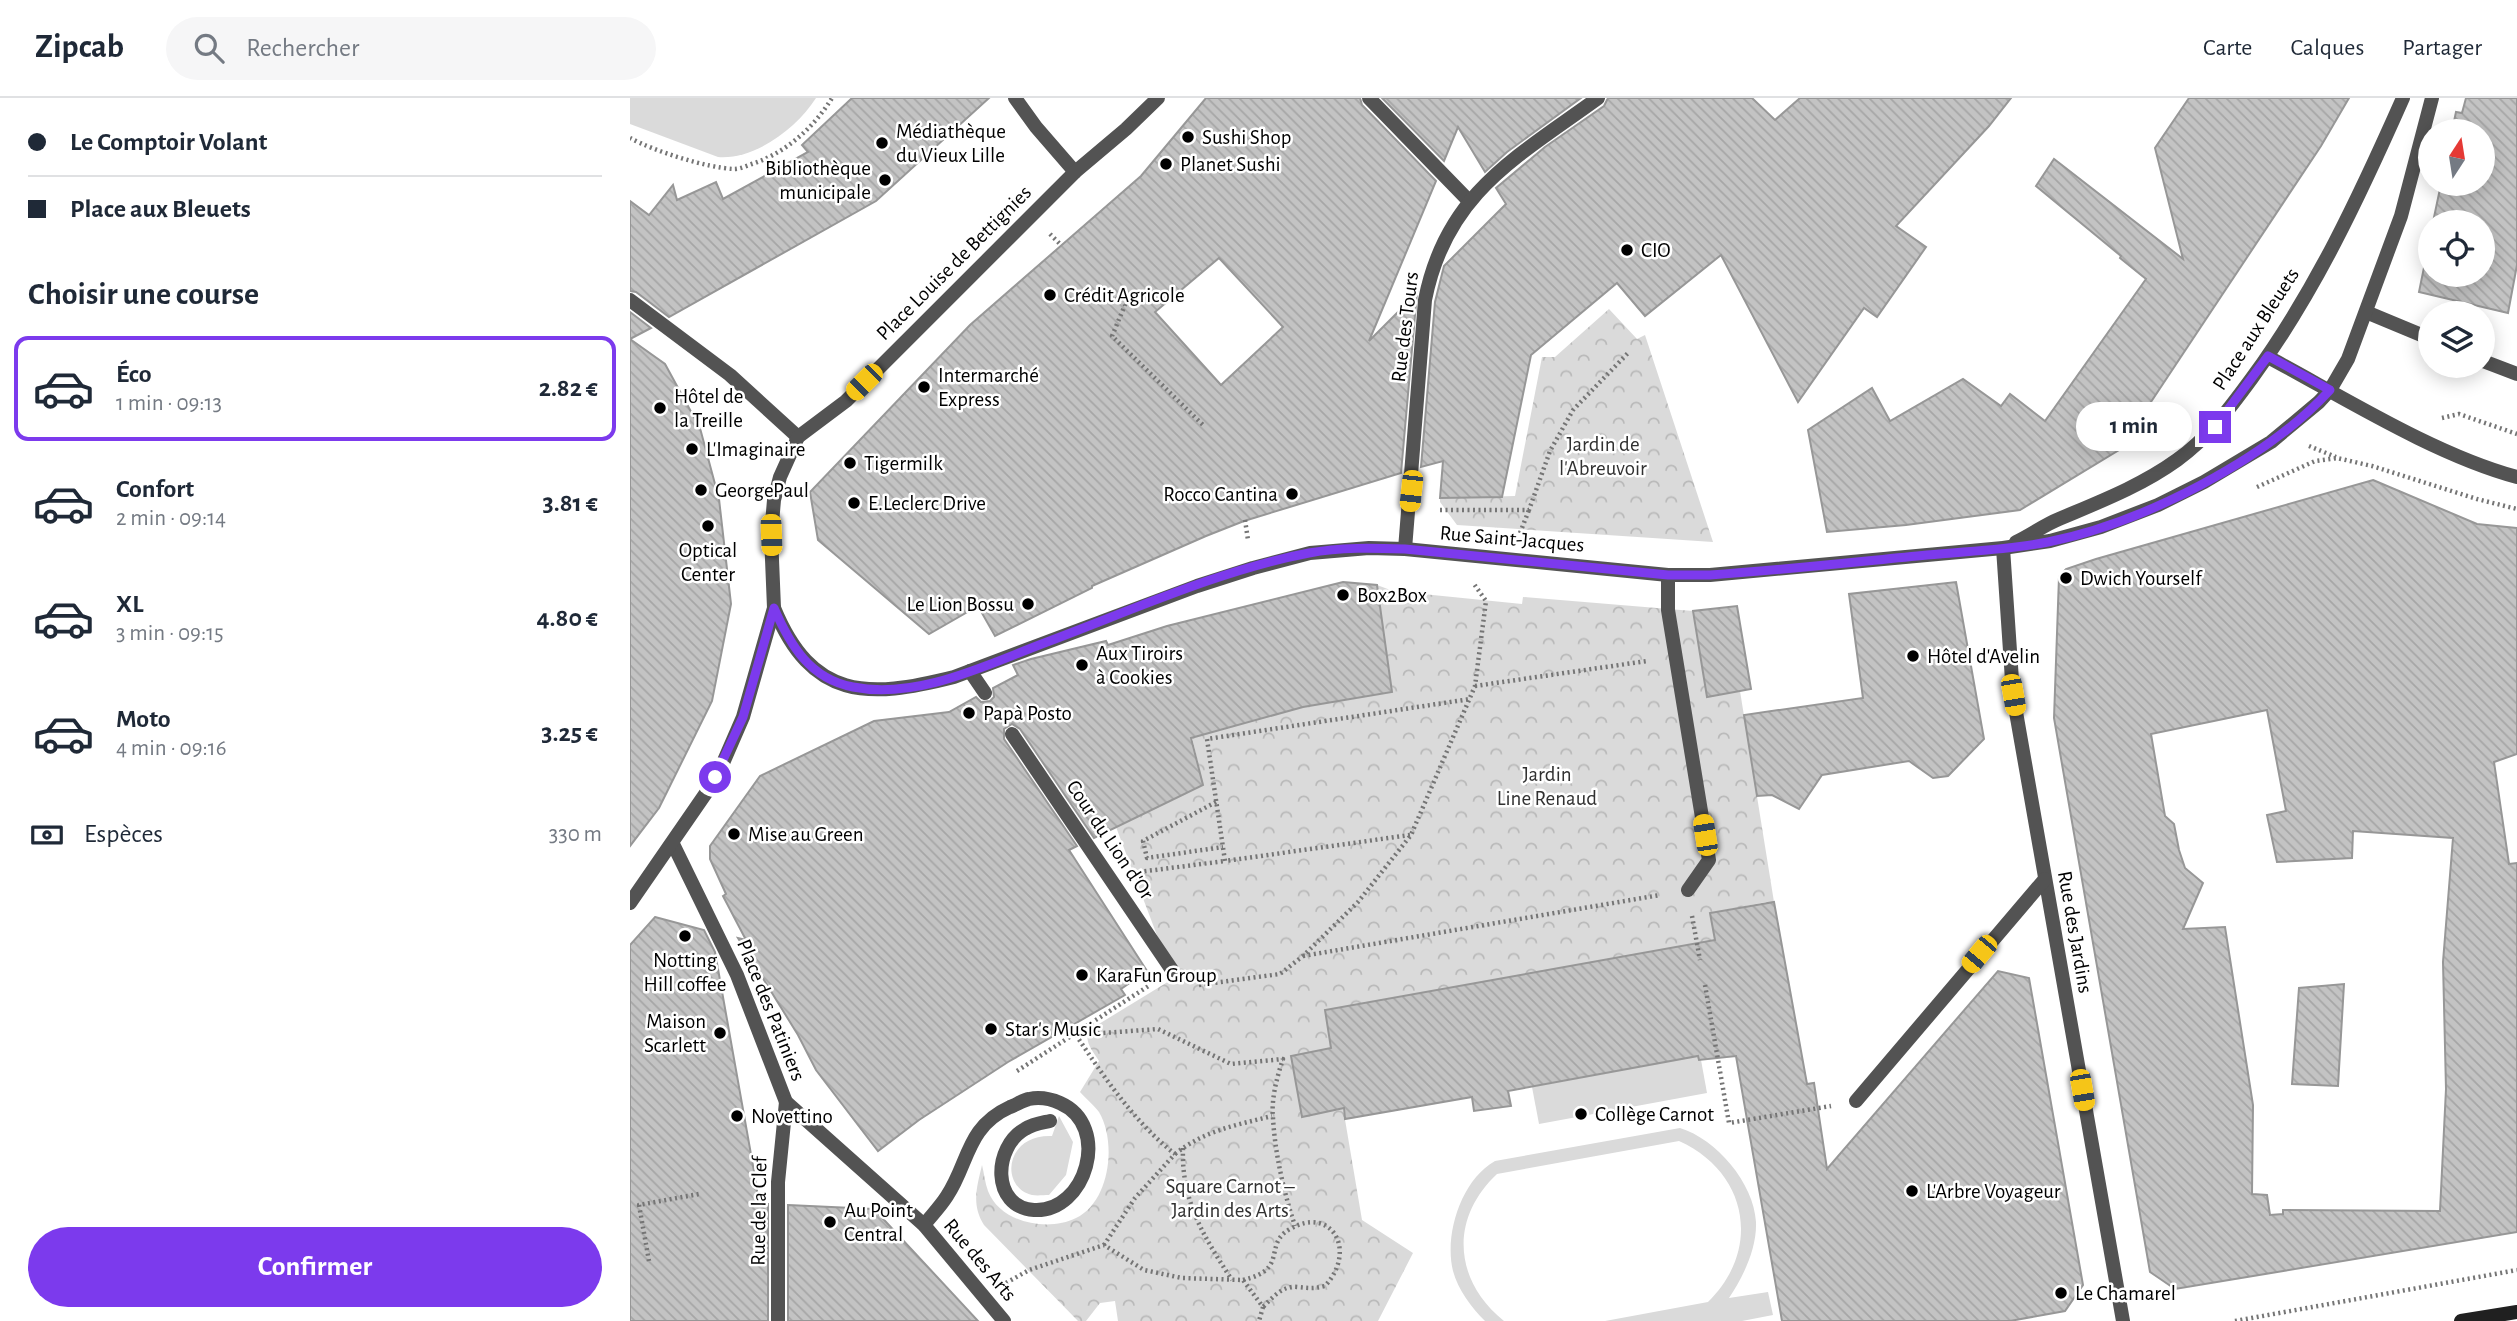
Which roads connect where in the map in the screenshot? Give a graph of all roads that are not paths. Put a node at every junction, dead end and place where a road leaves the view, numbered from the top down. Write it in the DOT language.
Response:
graph roads {
  1 [pos="1015,98"];
  2 [pos="1158,98"];
  3 [pos="1368,98"];
  4 [pos="1598,98"];
  5 [pos="2403,98"];
  6 [pos="2432,98"];
  7 [pos="1075,172"];
  8 [pos="1469,201"];
  9 [pos="630,300"];
  10 [pos="2366,312"];
  11 [pos="2418,334"];
  12 [pos="2268,356"];
  13 [pos="2495,366"];
  14 [pos="2517,374"];
  15 [pos="2330,390"];
  16 [pos="798,437"];
  17 [pos="2517,477"];
  18 [pos="2003,548"];
  19 [pos="1405,549"];
  20 [pos="1668,575"];
  21 [pos="774,608"];
  22 [pos="970,671"];
  23 [pos="985,693"];
  24 [pos="1012,734"];
  25 [pos="673,844"];
  26 [pos="2045,879"];
  27 [pos="1688,890"];
  28 [pos="630,904"];
  29 [pos="1172,970"];
  30 [pos="1856,1101"];
  31 [pos="786,1102"];
  32 [pos="1050,1121"];
  33 [pos="924,1226"];
  34 [pos="2517,1312"];
  35 [pos="778,1321"];
  36 [pos="1004,1321"];
  37 [pos="2123,1321"];
  38 [pos="2462,1321"];
  1 -- 7 [label="street"];
  2 -- 7 [label="street, Place Louise de Bettignies"];
  3 -- 8 [label="street"];
  4 -- 8 [label="street, Rue des Tours"];
  5 -- 12 [label="street, Place aux Bleuets"];
  6 -- 10 [label="street"];
  7 -- 16 [label="street, Place Louise de Bettignies"];
  8 -- 19 [label="street, Rue des Tours"];
  9 -- 16 [label="street"];
  10 -- 11 [label="street"];
  10 -- 15 [label="street"];
  12 -- 15 [label="street"];
  12 -- 18 [label="street, Place aux Bleuets"];
  13 -- 14 [label="street"];
  15 -- 17 [label="street"];
  15 -- 18 [label="street"];
  16 -- 21 [label="street, Place Louise de Bettignies"];
  18 -- 20 [label="street, Rue Saint-Jacques"];
  18 -- 26 [label="street, Rue des Jardins"];
  19 -- 20 [label="street, Rue Saint-Jacques"];
  19 -- 22 [label="street, Rue Saint-Jacques"];
  20 -- 27 [label="street"];
  21 -- 22 [label="street, Rue Saint-Jacques"];
  21 -- 25 [label="street"];
  22 -- 23 [label="street"];
  24 -- 29 [label="street, Cour du Lion d'Or"];
  25 -- 28 [label="street"];
  25 -- 31 [label="street, Place des Patiniers"];
  26 -- 30 [label="street"];
  26 -- 37 [label="street, Rue des Jardins"];
  31 -- 33 [label="street, Place des Patiniers"];
  31 -- 35 [label="street, Rue de la Clef"];
  32 -- 33 [label="street"];
  33 -- 36 [label="street, Rue des Arts"];
  34 -- 38 [label="street"];
}
